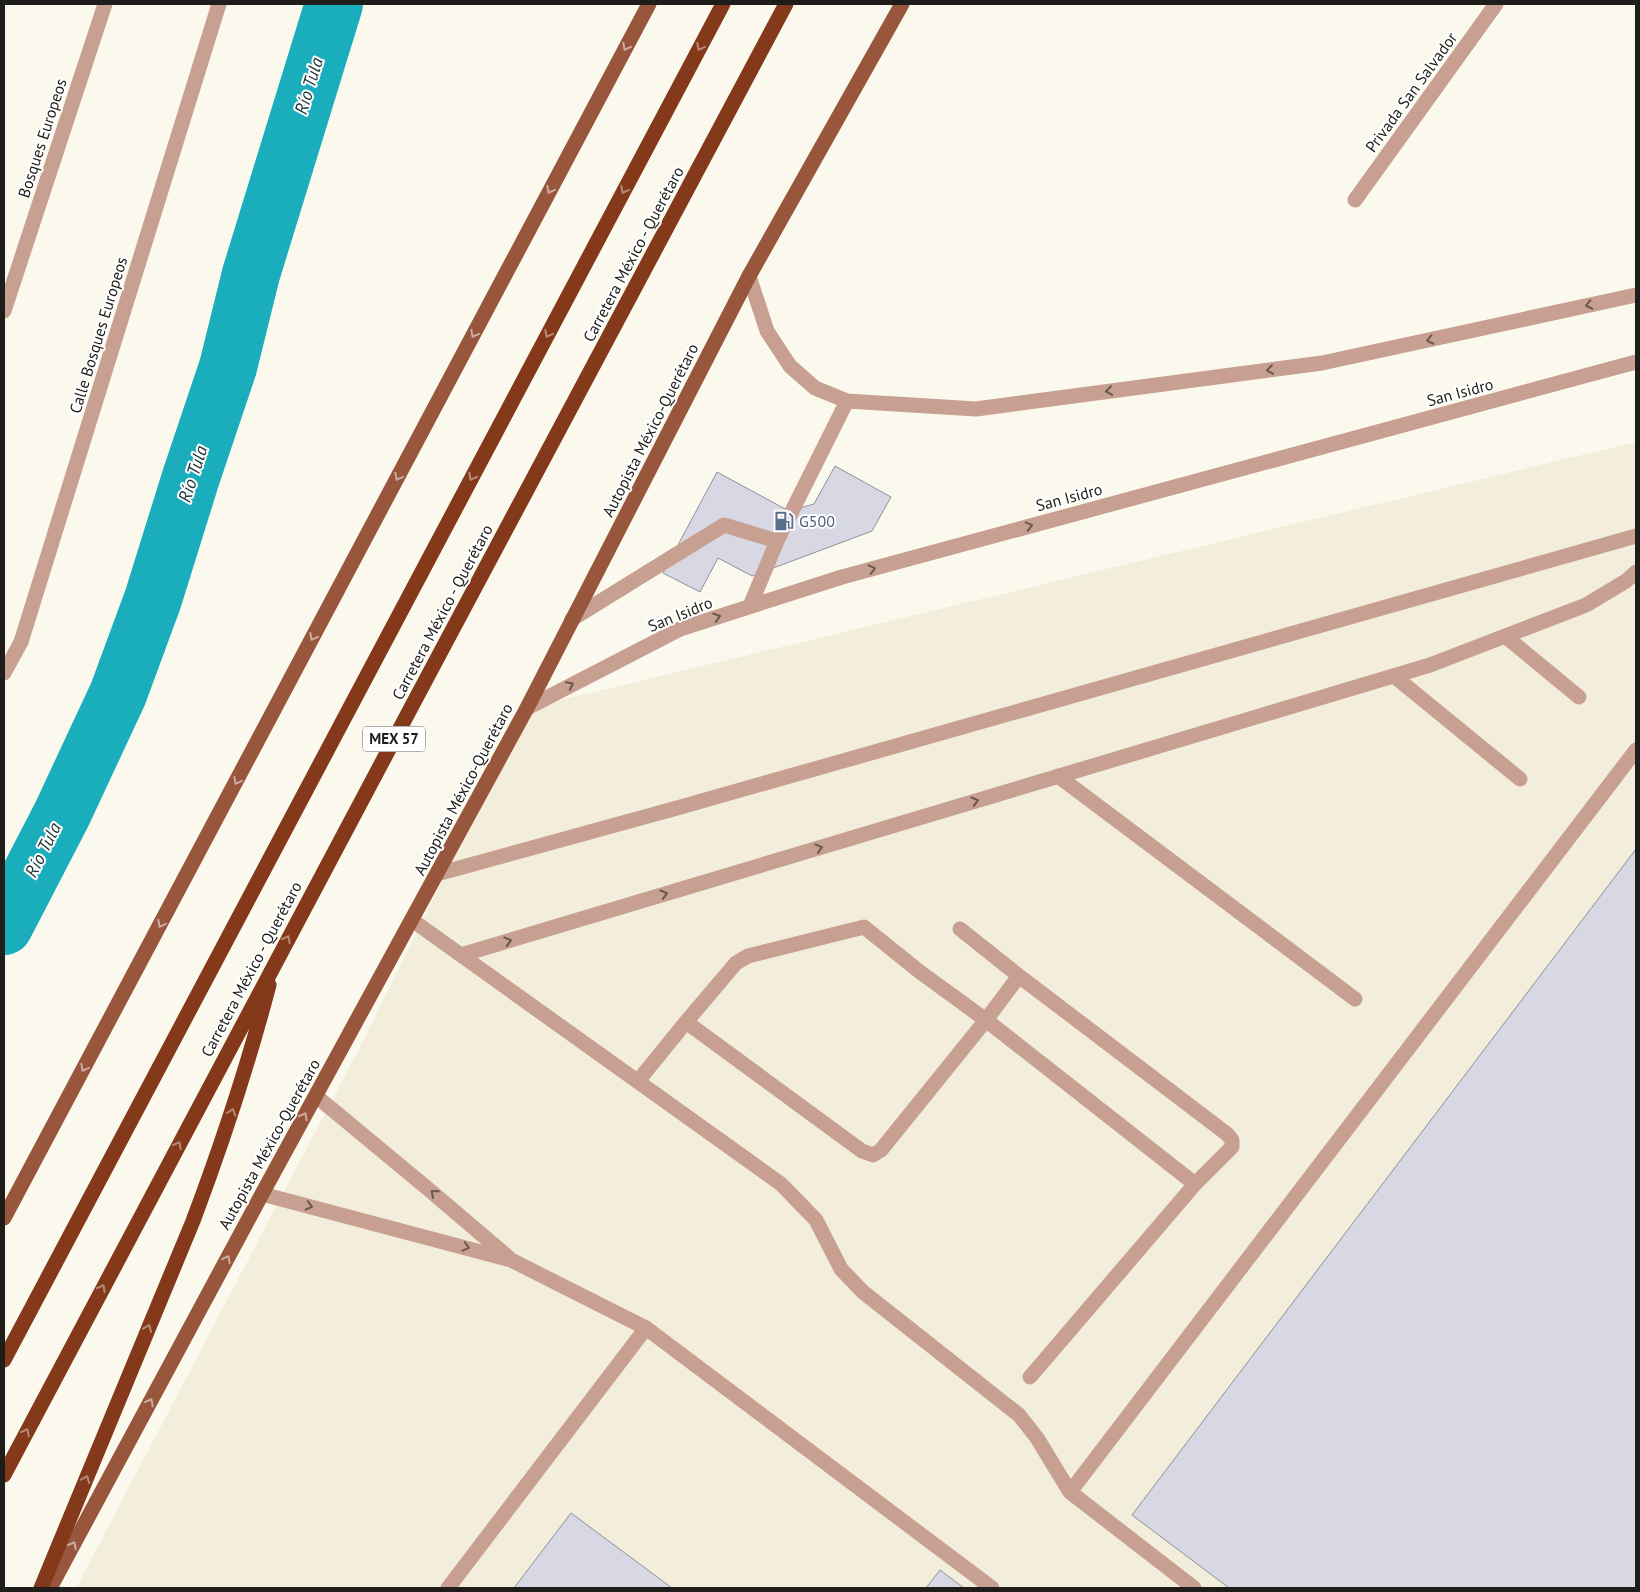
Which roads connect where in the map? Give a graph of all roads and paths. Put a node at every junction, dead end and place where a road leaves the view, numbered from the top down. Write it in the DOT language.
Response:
graph roads {
  1 [pos="104,4"];
  2 [pos="219,4"];
  3 [pos="649,4"];
  4 [pos="723,4"];
  5 [pos="786,4"];
  6 [pos="902,4"];
  7 [pos="1496,4"];
  8 [pos="1355,200"];
  9 [pos="749,276"];
  10 [pos="1636,295"];
  11 [pos="4,311"];
  12 [pos="1636,362"];
  13 [pos="847,401"];
  14 [pos="1636,536"];
  15 [pos="778,541"];
  16 [pos="1636,572"];
  17 [pos="750,606"];
  18 [pos="572,619"];
  19 [pos="1505,636"];
  20 [pos="4,673"];
  21 [pos="1394,676"];
  22 [pos="1579,697"];
  23 [pos="527,708"];
  24 [pos="1636,750"];
  25 [pos="1058,776"];
  26 [pos="1520,779"];
  27 [pos="437,874"];
  28 [pos="412,920"];
  29 [pos="960,929"];
  30 [pos="461,955"];
  31 [pos="277,958"];
  32 [pos="1019,976"];
  33 [pos="1355,1000"];
  34 [pos="986,1020"];
  35 [pos="686,1022"];
  36 [pos="638,1081"];
  37 [pos="316,1096"];
  38 [pos="1195,1184"];
  39 [pos="262,1194"];
  40 [pos="4,1218"];
  41 [pos="511,1260"];
  42 [pos="646,1328"];
  43 [pos="4,1360"];
  44 [pos="1030,1377"];
  45 [pos="4,1475"];
  46 [pos="1070,1492"];
  47 [pos="41,1588"];
  48 [pos="50,1588"];
  49 [pos="448,1588"];
  50 [pos="992,1588"];
  51 [pos="1194,1588"];
  1 -- 11 [label="street, Bosques Europeos"];
  2 -- 20 [label="street, Calle Bosques Europeos"];
  3 -- 40 [label="main road, one-way"];
  4 -- 43 [label="highway, MEX 57, one-way"];
  31 -- 5 [label="highway, Carretera México - Querétaro / MEX 57, one-way"];
  6 -- 9 [label="main road, Autopista México-Querétaro"];
  7 -- 8 [label="street, Privada San Salvador"];
  9 -- 13 [label="street"];
  9 -- 18 [label="main road, Autopista México-Querétaro"];
  10 -- 13 [label="street, one-way"];
  17 -- 12 [label="street, San Isidro, one-way"];
  13 -- 15 [label="street"];
  14 -- 27 [label="street"];
  15 -- 17 [label="street"];
  15 -- 18 [label="street"];
  16 -- 19 [label="street"];
  23 -- 17 [label="street, San Isidro, one-way"];
  18 -- 23 [label="main road, Autopista México-Querétaro"];
  19 -- 21 [label="street"];
  19 -- 22 [label="street"];
  21 -- 25 [label="street"];
  21 -- 26 [label="street"];
  23 -- 27 [label="main road, Autopista México-Querétaro"];
  24 -- 46 [label="street"];
  30 -- 25 [label="street, one-way"];
  25 -- 33 [label="street"];
  27 -- 28 [label="main road, Autopista México-Querétaro"];
  28 -- 30 [label="street"];
  28 -- 37 [label="main road, Autopista México-Querétaro"];
  29 -- 32 [label="street"];
  30 -- 36 [label="street"];
  45 -- 31 [label="highway, Carretera México - Querétaro / MEX 57, one-way"];
  47 -- 31 [label="highway, one-way"];
  32 -- 34 [label="street"];
  32 -- 38 [label="street"];
  34 -- 35 [label="street"];
  34 -- 35 [label="street"];
  34 -- 38 [label="street"];
  35 -- 36 [label="street"];
  36 -- 46 [label="street"];
  39 -- 37 [label="main road, Autopista México-Querétaro, one-way"];
  41 -- 37 [label="street, one-way"];
  38 -- 44 [label="street"];
  39 -- 41 [label="street, one-way"];
  48 -- 39 [label="main road, Autopista México-Querétaro, one-way"];
  41 -- 42 [label="street"];
  42 -- 49 [label="street"];
  42 -- 50 [label="street"];
  46 -- 51 [label="street"];
}
